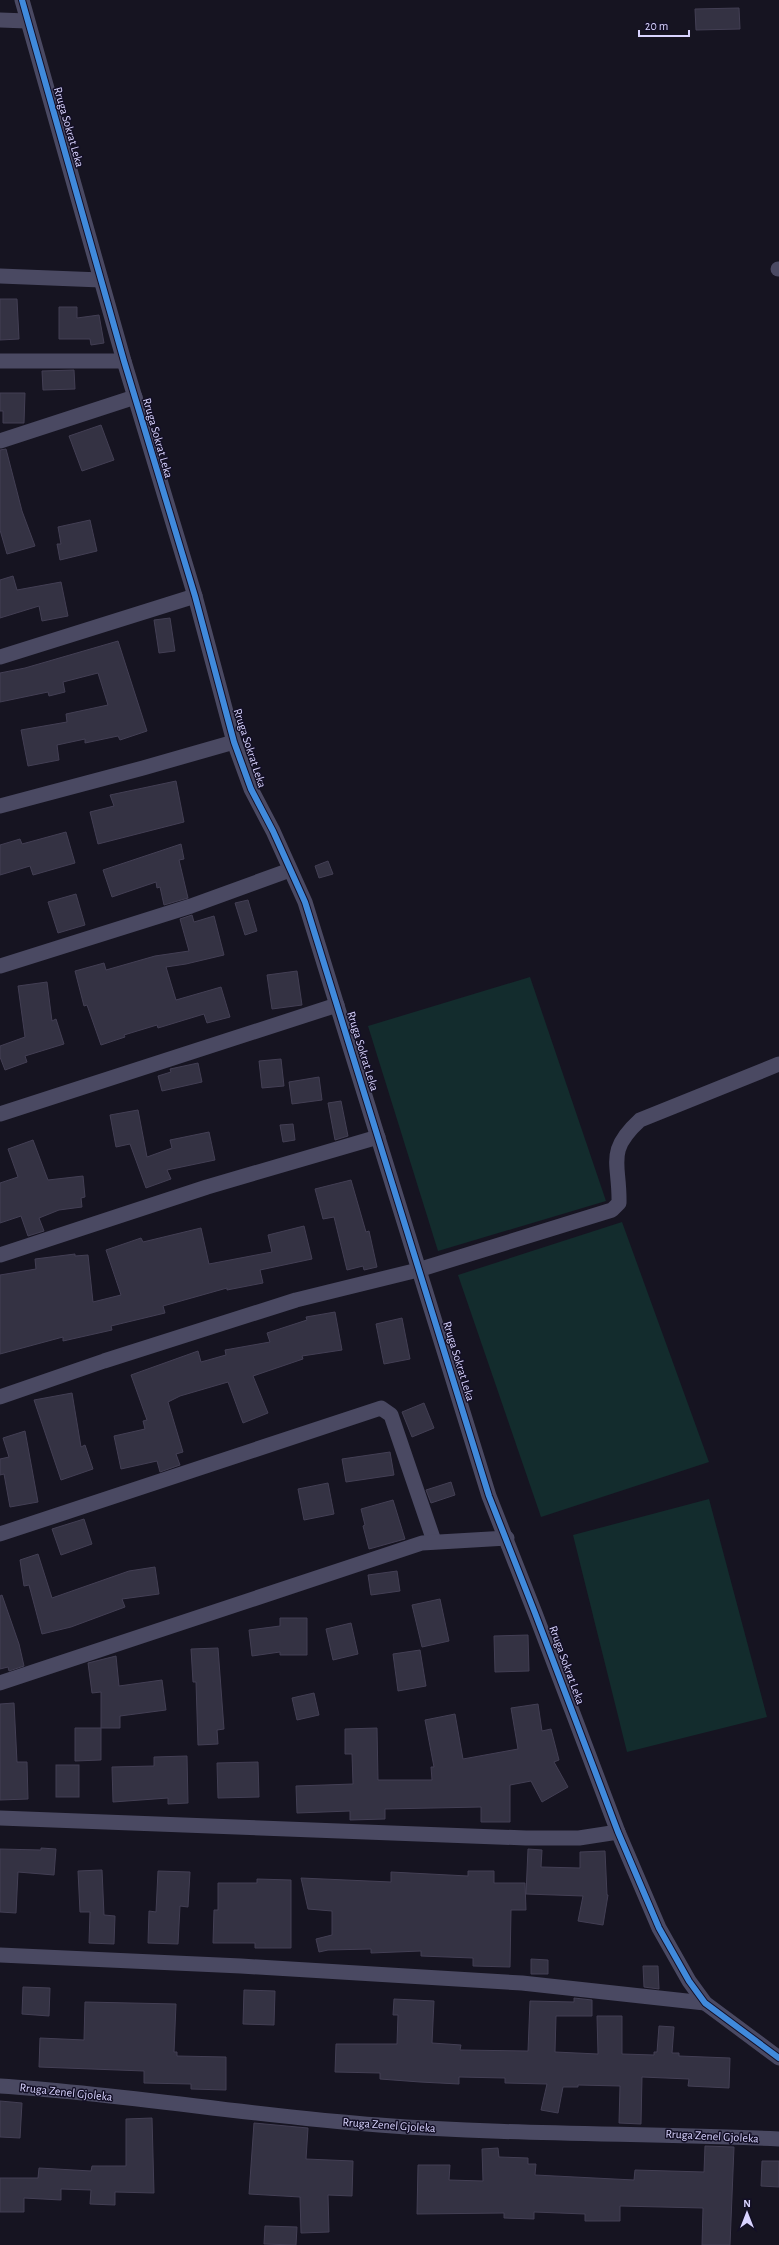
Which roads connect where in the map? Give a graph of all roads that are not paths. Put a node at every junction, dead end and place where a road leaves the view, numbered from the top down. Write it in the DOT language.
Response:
graph roads {
  1 [pos="22,0"];
  2 [pos="0,20"];
  3 [pos="27,21"];
  4 [pos="0,276"];
  5 [pos="101,280"];
  6 [pos="0,361"];
  7 [pos="124,361"];
  8 [pos="135,397"];
  9 [pos="0,441"];
  10 [pos="195,596"];
  11 [pos="0,657"];
  12 [pos="234,742"];
  13 [pos="0,806"];
  14 [pos="290,870"];
  15 [pos="0,966"];
  16 [pos="337,1005"];
  17 [pos="779,1064"];
  18 [pos="0,1114"];
  19 [pos="378,1137"];
  20 [pos="0,1255"];
  21 [pos="418,1270"];
  22 [pos="0,1397"];
  23 [pos="0,1534"];
  24 [pos="506,1538"];
  25 [pos="434,1541"];
  26 [pos="0,1682"];
  27 [pos="0,1818"];
  28 [pos="618,1832"];
  29 [pos="0,1955"];
  30 [pos="705,2003"];
  31 [pos="779,2058"];
  32 [pos="0,2086"];
  33 [pos="779,2139"];
  1 -- 3 [label="street, Rruga Sokrat Leka"];
  2 -- 3 [label="street"];
  3 -- 5 [label="street, Rruga Sokrat Leka"];
  4 -- 5 [label="street"];
  5 -- 7 [label="street, Rruga Sokrat Leka"];
  6 -- 7 [label="street"];
  7 -- 8 [label="street, Rruga Sokrat Leka"];
  8 -- 9 [label="street"];
  8 -- 10 [label="street, Rruga Sokrat Leka"];
  10 -- 11 [label="street"];
  10 -- 12 [label="street, Rruga Sokrat Leka"];
  12 -- 13 [label="street"];
  12 -- 14 [label="street, Rruga Sokrat Leka"];
  14 -- 15 [label="street"];
  14 -- 16 [label="street, Rruga Sokrat Leka"];
  16 -- 18 [label="street"];
  16 -- 19 [label="street, Rruga Sokrat Leka"];
  17 -- 21 [label="street"];
  19 -- 20 [label="street"];
  19 -- 21 [label="street, Rruga Sokrat Leka"];
  21 -- 22 [label="street"];
  21 -- 24 [label="street, Rruga Sokrat Leka"];
  23 -- 25 [label="street"];
  24 -- 25 [label="street"];
  24 -- 28 [label="street, Rruga Sokrat Leka"];
  25 -- 26 [label="street"];
  27 -- 28 [label="street"];
  28 -- 30 [label="street, Rruga Sokrat Leka"];
  29 -- 30 [label="street"];
  30 -- 31 [label="street, Rruga Sokrat Leka"];
  32 -- 33 [label="street, Rruga Zenel Gjoleka"];
}
